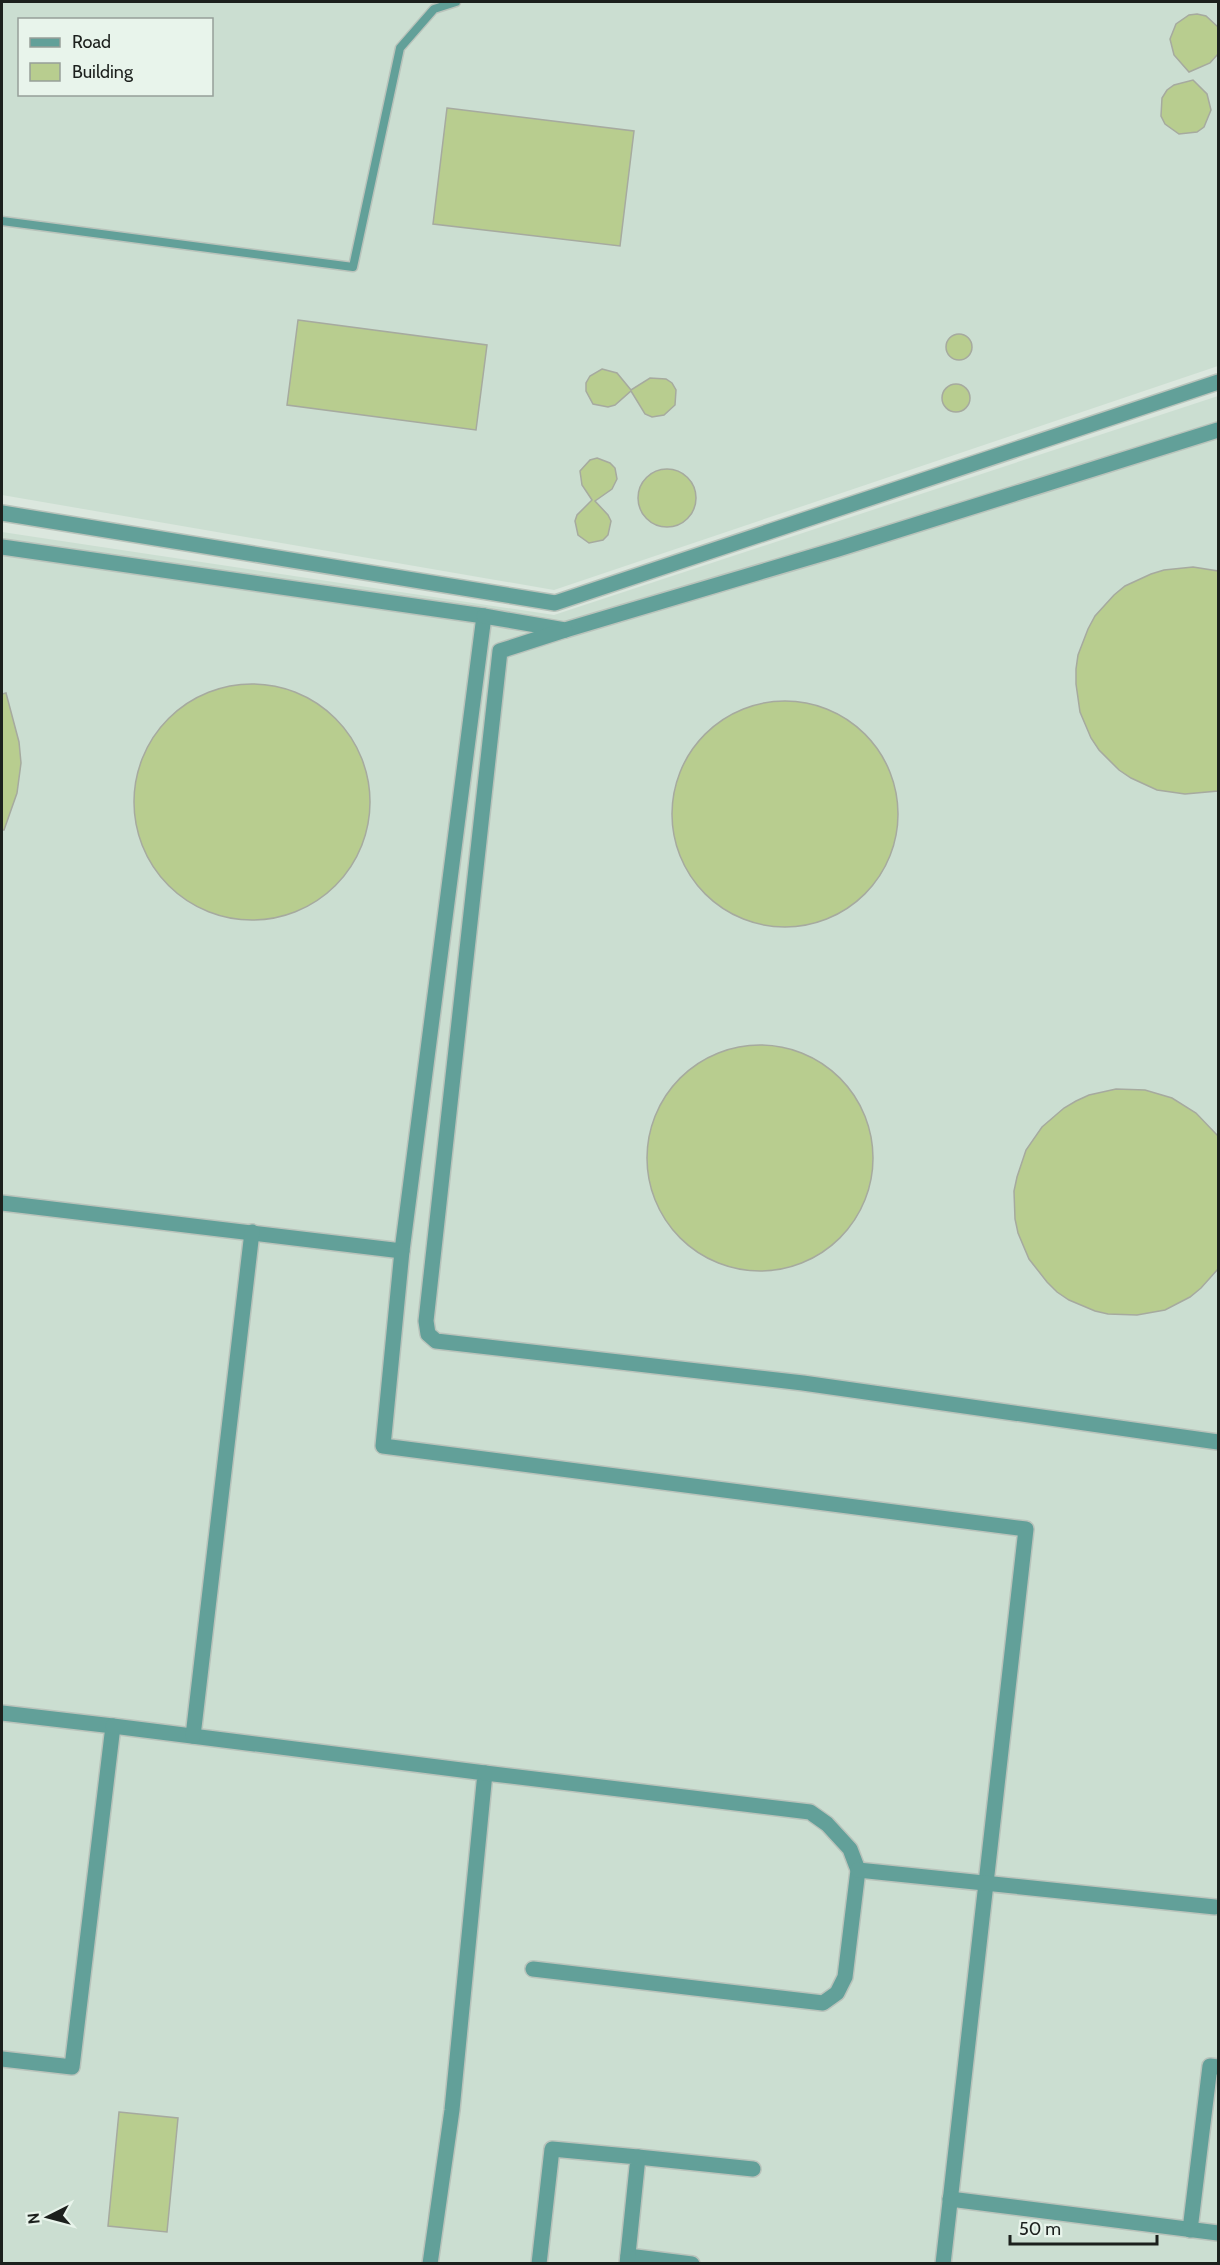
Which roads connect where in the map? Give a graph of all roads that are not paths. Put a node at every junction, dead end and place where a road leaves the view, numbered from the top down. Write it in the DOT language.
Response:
graph roads {
  1 [pos="456,2"];
  2 [pos="2,221"];
  3 [pos="1218,382"];
  4 [pos="1218,430"];
  5 [pos="2,513"];
  6 [pos="2,547"];
  7 [pos="484,616"];
  8 [pos="565,630"];
  9 [pos="2,1203"];
  10 [pos="252,1232"];
  11 [pos="402,1251"];
  12 [pos="1218,1442"];
  13 [pos="2,1713"];
  14 [pos="113,1726"];
  15 [pos="193,1736"];
  16 [pos="485,1773"];
  17 [pos="858,1870"];
  18 [pos="986,1883"];
  19 [pos="1215,1907"];
  20 [pos="532,1969"];
  21 [pos="2,2059"];
  22 [pos="1218,2067"];
  23 [pos="638,2157"];
  24 [pos="753,2169"];
  25 [pos="950,2199"];
  26 [pos="1190,2230"];
  27 [pos="1218,2233"];
  28 [pos="627,2260"];
  29 [pos="430,2264"];
  30 [pos="540,2264"];
  31 [pos="692,2264"];
  32 [pos="943,2264"];
  1 -- 2 [label="lane"];
  3 -- 5 [label="street"];
  4 -- 8 [label="street"];
  6 -- 7 [label="street"];
  7 -- 8 [label="street"];
  7 -- 11 [label="street"];
  8 -- 12 [label="street"];
  9 -- 10 [label="street"];
  10 -- 11 [label="street"];
  10 -- 15 [label="street"];
  11 -- 18 [label="street"];
  13 -- 14 [label="street"];
  14 -- 15 [label="street"];
  14 -- 21 [label="street"];
  15 -- 16 [label="street"];
  16 -- 17 [label="street"];
  16 -- 29 [label="street"];
  17 -- 18 [label="street"];
  17 -- 20 [label="street"];
  18 -- 19 [label="street"];
  18 -- 25 [label="street"];
  22 -- 26 [label="street"];
  23 -- 24 [label="street"];
  23 -- 28 [label="street"];
  23 -- 30 [label="street"];
  25 -- 26 [label="street"];
  25 -- 32 [label="street"];
  26 -- 27 [label="street"];
  28 -- 31 [label="street"];
}
